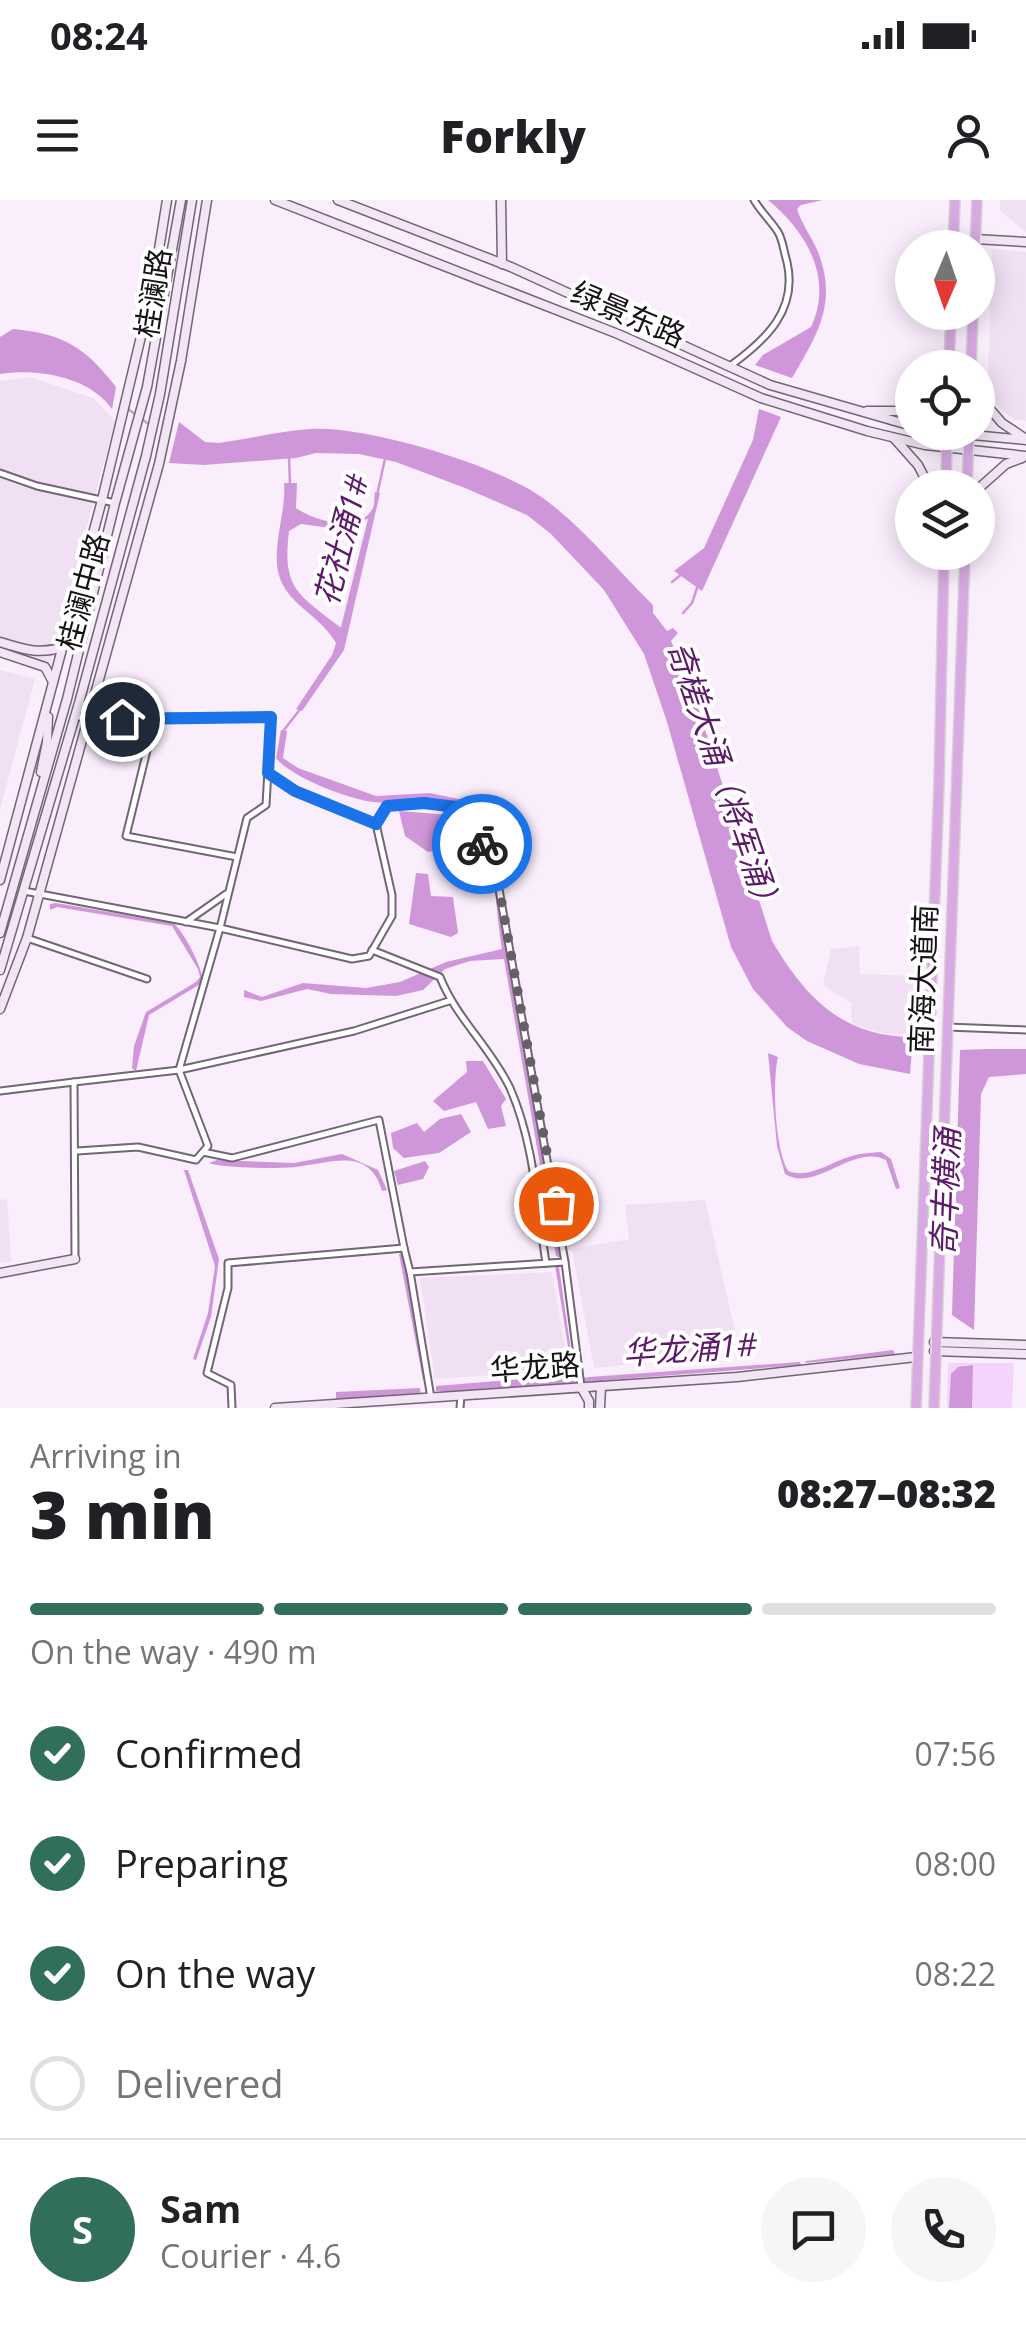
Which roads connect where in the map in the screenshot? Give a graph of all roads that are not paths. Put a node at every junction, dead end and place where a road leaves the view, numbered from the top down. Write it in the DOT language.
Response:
graph roads {
  1 [pos="167,200"];
  2 [pos="181,200"];
  3 [pos="192,200"];
  4 [pos="206,200"];
  5 [pos="275,200"];
  6 [pos="338,200"];
  7 [pos="501,200"];
  8 [pos="754,200"];
  9 [pos="955,200"];
  10 [pos="977,200"];
  11 [pos="954,230"];
  12 [pos="976,230"];
  13 [pos="1026,242"];
  14 [pos="995,243"];
  15 [pos="502,264"];
  16 [pos="730,366"];
  17 [pos="856,410"];
  18 [pos="895,411"];
  19 [pos="995,415"];
  20 [pos="895,421"];
  21 [pos="995,436"];
  22 [pos="894,438"];
  23 [pos="1026,439"];
  24 [pos="957,450"];
  25 [pos="132,451"];
  26 [pos="968,451"];
  27 [pos="146,456"];
  28 [pos="1026,456"];
  29 [pos="921,470"];
  30 [pos="967,470"];
  31 [pos="0,473"];
  32 [pos="995,474"];
  33 [pos="102,500"];
  34 [pos="115,503"];
  35 [pos="105,543"];
  36 [pos="943,570"];
  37 [pos="964,570"];
  38 [pos="76,597"];
  39 [pos="0,642"];
  40 [pos="63,647"];
  41 [pos="0,652"];
  42 [pos="32,652"];
  43 [pos="25,659"];
  44 [pos="53,683"];
  45 [pos="48,702"];
  46 [pos="74,717"];
  47 [pos="154,718"];
  48 [pos="88,719"];
  49 [pos="268,773"];
  50 [pos="42,781"];
  51 [pos="376,824"];
  52 [pos="238,857"];
  53 [pos="20,862"];
  54 [pos="0,879"];
  55 [pos="24,890"];
  56 [pos="229,892"];
  57 [pos="40,893"];
  58 [pos="186,922"];
  59 [pos="220,928"];
  60 [pos="0,933"];
  61 [pos="27,938"];
  62 [pos="372,950"];
  63 [pos="0,970"];
  64 [pos="147,979"];
  65 [pos="449,1001"];
  66 [pos="0,1009"];
  67 [pos="947,1027"];
  68 [pos="1026,1030"];
  69 [pos="179,1070"];
  70 [pos="74,1082"];
  71 [pos="0,1090"];
  72 [pos="77,1152"];
  73 [pos="202,1152"];
  74 [pos="404,1248"];
  75 [pos="76,1258"];
  76 [pos="560,1262"];
  77 [pos="546,1264"];
  78 [pos="410,1272"];
  79 [pos="0,1273"];
  80 [pos="1026,1345"];
  81 [pos="934,1346"];
  82 [pos="976,1348"];
  83 [pos="1026,1354"];
  84 [pos="916,1357"];
  85 [pos="600,1386"];
  86 [pos="581,1387"];
  87 [pos="461,1396"];
  88 [pos="431,1398"];
  89 [pos="232,1408"];
  90 [pos="275,1408"];
  91 [pos="460,1408"];
  92 [pos="589,1408"];
  93 [pos="600,1408"];
  94 [pos="916,1408"];
  95 [pos="934,1408"];
  1 -- 33 [label="main road"];
  2 -- 25 [label="main road, 桂澜路"];
  3 -- 27 [label="main road, 桂澜路"];
  4 -- 48 [label="main road"];
  5 -- 22 [label="main road, 绿景东路"];
  6 -- 15 [label="main road, 绿景东路"];
  7 -- 15 [label="main road"];
  8 -- 16 [label="street"];
  9 -- 11 [label="highway"];
  10 -- 12 [label="highway"];
  13 -- 14 [label="main road"];
  15 -- 16 [label="main road, 绿景东路"];
  16 -- 17 [label="main road, 绿景东路"];
  17 -- 18 [label="main road"];
  17 -- 20 [label="main road, 绿景东路"];
  19 -- 23 [label="main road"];
  21 -- 23 [label="main road"];
  22 -- 29 [label="main road"];
  24 -- 26 [label="main road, 绿景东路"];
  25 -- 34 [label="main road, 桂澜中路"];
  26 -- 28 [label="main road, 绿景东路"];
  26 -- 30 [label="highway"];
  27 -- 46 [label="main road, 桂澜中路"];
  28 -- 32 [label="main road"];
  31 -- 33 [label="street"];
  33 -- 34 [label="street"];
  33 -- 38 [label="main road"];
  34 -- 35 [label="main road, 桂澜中路"];
  35 -- 38 [label="main road"];
  35 -- 50 [label="main road, 桂澜中路"];
  36 -- 84 [label="highway, 南海大道南"];
  37 -- 67 [label="highway, 南海大道南"];
  38 -- 40 [label="main road"];
  39 -- 42 [label="main road"];
  40 -- 42 [label="main road"];
  40 -- 44 [label="main road"];
  41 -- 43 [label="main road"];
  42 -- 43 [label="main road"];
  43 -- 44 [label="main road"];
  44 -- 45 [label="main road"];
  45 -- 50 [label="main road"];
  45 -- 54 [label="main road"];
  46 -- 48 [label="street"];
  46 -- 55 [label="main road, 桂澜中路"];
  47 -- 48 [label="street"];
  47 -- 49 [label="street"];
  47 -- 52 [label="street"];
  48 -- 57 [label="main road"];
  49 -- 51 [label="street"];
  49 -- 52 [label="street"];
  50 -- 53 [label="main road, 桂澜中路"];
  51 -- 62 [label="street"];
  51 -- 76 [label="street"];
  52 -- 56 [label="street"];
  53 -- 54 [label="main road"];
  53 -- 60 [label="main road, 桂澜中路"];
  55 -- 57 [label="street"];
  55 -- 63 [label="main road, 桂澜中路"];
  56 -- 58 [label="street"];
  56 -- 59 [label="street"];
  57 -- 58 [label="street"];
  57 -- 61 [label="main road"];
  58 -- 59 [label="street"];
  59 -- 62 [label="street"];
  59 -- 69 [label="street"];
  61 -- 64 [label="street"];
  61 -- 66 [label="main road"];
  62 -- 65 [label="street"];
  65 -- 69 [label="street"];
  65 -- 77 [label="street"];
  67 -- 68 [label="street"];
  67 -- 81 [label="highway, 南海大道南"];
  69 -- 70 [label="street"];
  69 -- 73 [label="street"];
  70 -- 71 [label="street"];
  70 -- 72 [label="street"];
  72 -- 73 [label="street"];
  72 -- 75 [label="street"];
  73 -- 74 [label="street"];
  74 -- 78 [label="street"];
  74 -- 89 [label="street"];
  75 -- 79 [label="main road"];
  76 -- 77 [label="street"];
  76 -- 86 [label="street"];
  77 -- 78 [label="street"];
  78 -- 88 [label="street"];
  80 -- 82 [label="main road"];
  81 -- 82 [label="main road"];
  81 -- 95 [label="highway, 南海大道南"];
  82 -- 83 [label="main road"];
  84 -- 85 [label="main road, 华龙路"];
  84 -- 94 [label="highway, 南海大道南"];
  85 -- 86 [label="main road, 华龙路"];
  85 -- 93 [label="main road"];
  86 -- 87 [label="main road, 华龙路"];
  86 -- 92 [label="main road"];
  87 -- 88 [label="main road, 华龙路"];
  87 -- 91 [label="street"];
  88 -- 90 [label="main road, 华龙路"];
}
